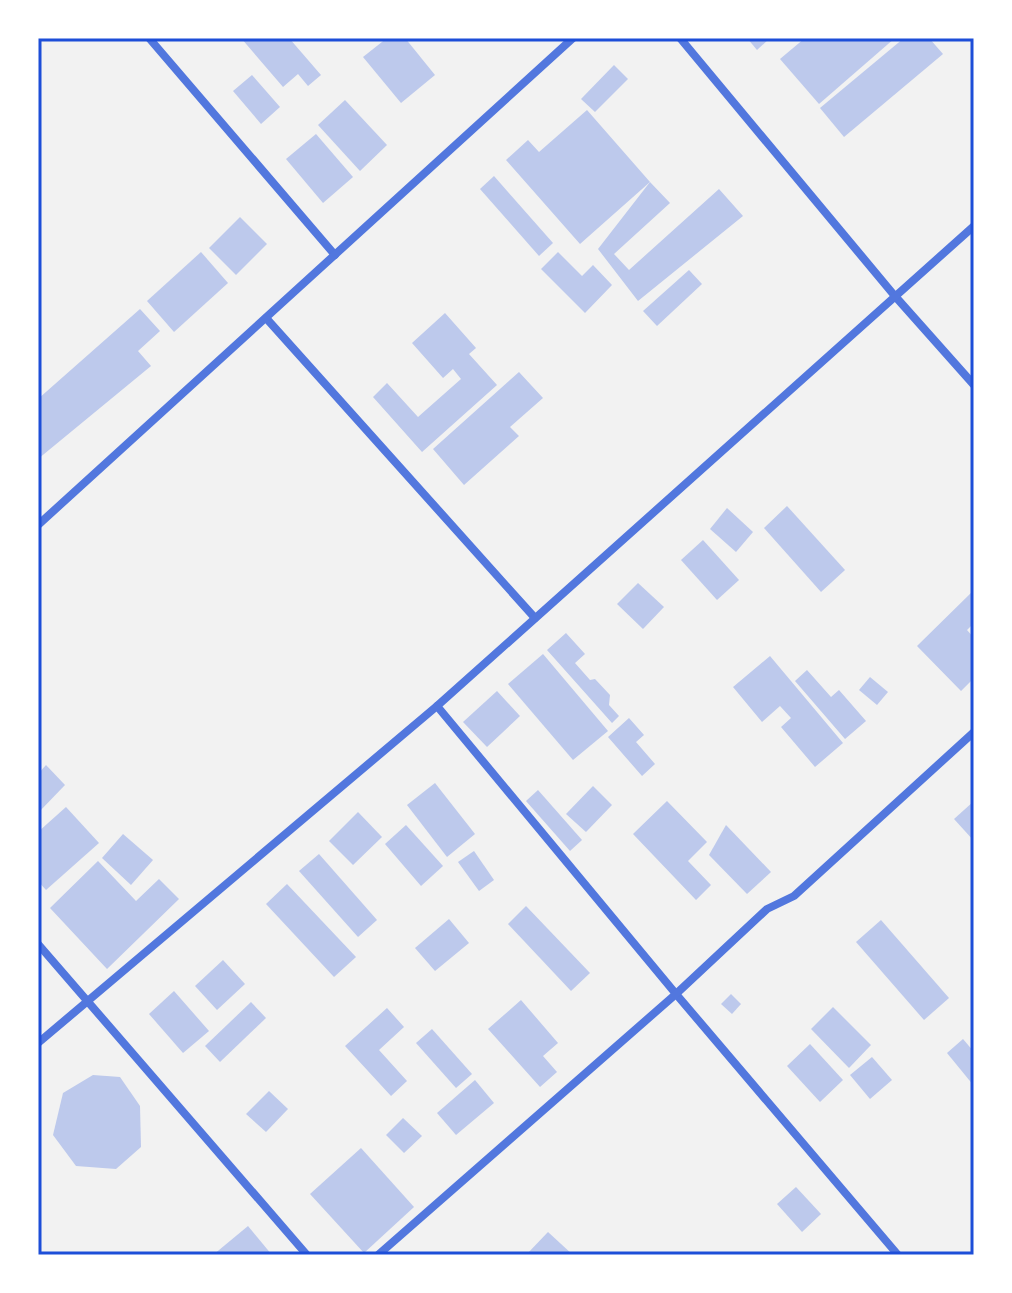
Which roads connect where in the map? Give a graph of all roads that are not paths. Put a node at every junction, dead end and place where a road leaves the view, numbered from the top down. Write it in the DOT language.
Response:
graph roads {
  1 [pos="149,38"];
  2 [pos="573,38"];
  3 [pos="680,38"];
  4 [pos="974,226"];
  5 [pos="335,255"];
  6 [pos="894,295"];
  7 [pos="266,318"];
  8 [pos="974,385"];
  9 [pos="38,525"];
  10 [pos="535,618"];
  11 [pos="437,706"];
  12 [pos="974,732"];
  13 [pos="38,944"];
  14 [pos="676,994"];
  15 [pos="87,1000"];
  16 [pos="38,1043"];
  17 [pos="307,1255"];
  18 [pos="378,1255"];
  19 [pos="898,1255"];
  1 -- 5 [label="street"];
  2 -- 5 [label="street"];
  3 -- 6 [label="street"];
  4 -- 6 [label="street"];
  5 -- 7 [label="street"];
  6 -- 8 [label="street"];
  6 -- 10 [label="street"];
  7 -- 9 [label="street"];
  7 -- 10 [label="street"];
  10 -- 11 [label="street"];
  11 -- 14 [label="street"];
  11 -- 15 [label="street"];
  12 -- 14 [label="street"];
  13 -- 15 [label="street"];
  14 -- 18 [label="street"];
  14 -- 19 [label="street"];
  15 -- 16 [label="street"];
  15 -- 17 [label="street"];
}
